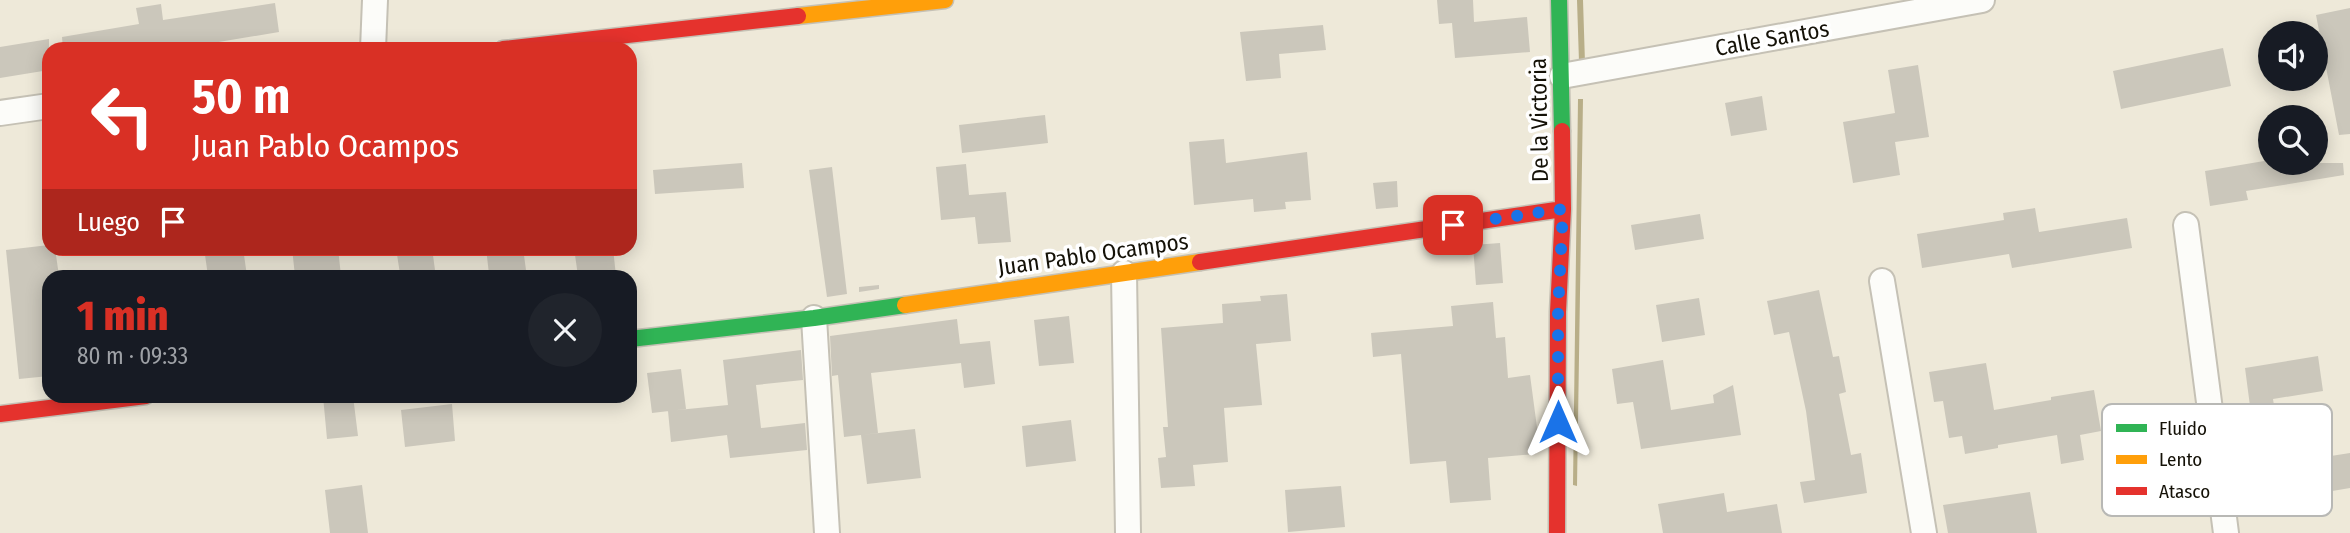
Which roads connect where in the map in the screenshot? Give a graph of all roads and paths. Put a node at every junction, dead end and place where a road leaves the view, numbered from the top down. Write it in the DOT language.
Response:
graph roads {
  1 [pos="375,0"];
  2 [pos="946,0"];
  3 [pos="1559,0"];
  4 [pos="1982,0"];
  5 [pos="373,42"];
  6 [pos="566,42"];
  7 [pos="1562,76"];
  8 [pos="42,107"];
  9 [pos="0,113"];
  10 [pos="1563,209"];
  11 [pos="2186,225"];
  12 [pos="1125,273"];
  13 [pos="1882,281"];
  14 [pos="814,318"];
  15 [pos="637,338"];
  16 [pos="89,403"];
  17 [pos="2209,404"];
  18 [pos="0,414"];
  19 [pos="827,533"];
  20 [pos="1128,533"];
  21 [pos="1557,533"];
  22 [pos="1924,533"];
  1 -- 5 [label="street"];
  2 -- 6 [label="street"];
  3 -- 7 [label="street, De la Victoria"];
  4 -- 7 [label="street, Calle Santos"];
  7 -- 10 [label="street, De la Victoria"];
  8 -- 9 [label="street"];
  10 -- 12 [label="street, Juan Pablo Ocampos"];
  10 -- 21 [label="street, De la Victoria"];
  11 -- 17 [label="street"];
  12 -- 14 [label="street, Juan Pablo Ocampos"];
  12 -- 20 [label="street"];
  13 -- 22 [label="street"];
  14 -- 15 [label="street, Juan Pablo Ocampos"];
  14 -- 19 [label="street"];
  16 -- 18 [label="street"];
}
